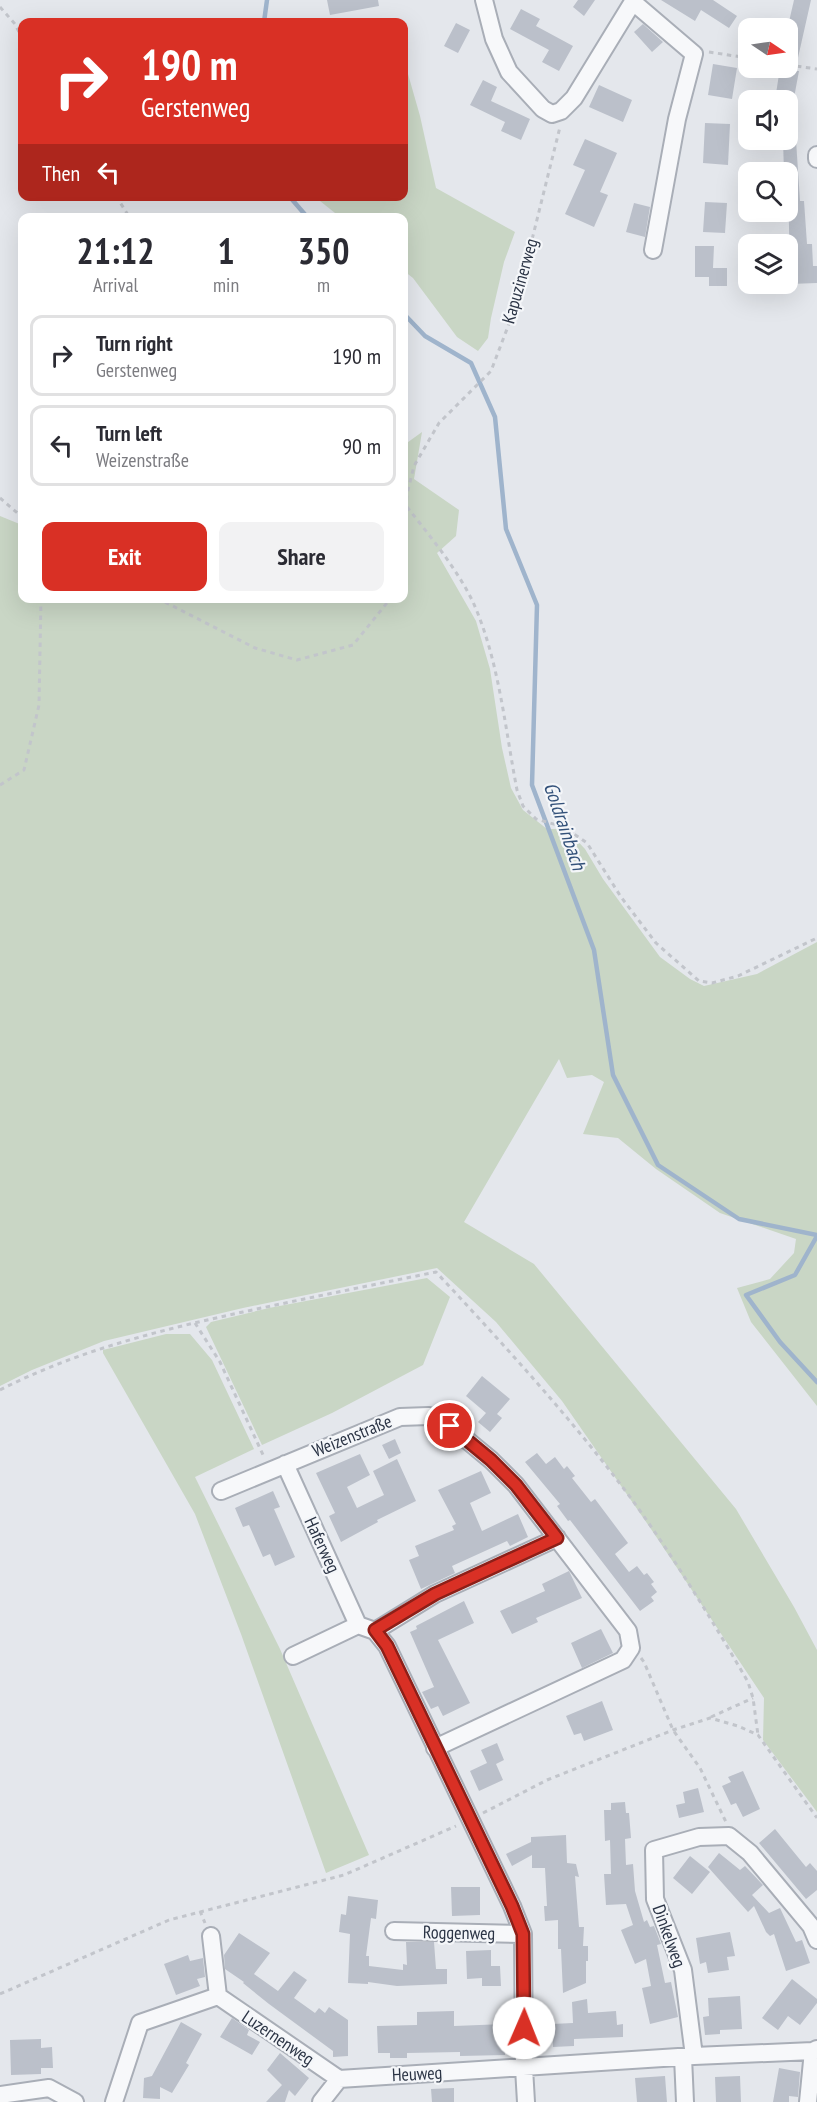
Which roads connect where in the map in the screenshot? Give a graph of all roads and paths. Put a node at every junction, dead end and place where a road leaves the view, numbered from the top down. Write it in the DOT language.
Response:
graph roads {
  1 [pos="484,0"];
  2 [pos="634,1"];
  3 [pos="0,7"];
  4 [pos="18,30"];
  5 [pos="693,54"];
  6 [pos="738,56"];
  7 [pos="798,66"];
  8 [pos="817,69"];
  9 [pos="561,111"];
  10 [pos="653,250"];
  11 [pos="408,487"];
  12 [pos="0,498"];
  13 [pos="408,508"];
  14 [pos="18,514"];
  15 [pos="41,603"];
  16 [pos="167,603"];
  17 [pos="387,603"];
  18 [pos="0,785"];
  19 [pos="817,938"];
  20 [pos="195,1323"];
  21 [pos="277,1466"];
  22 [pos="221,1491"];
  23 [pos="557,1538"];
  24 [pos="358,1626"];
  25 [pos="375,1630"];
  26 [pos="631,1648"];
  27 [pos="293,1656"];
  28 [pos="753,1698"];
  29 [pos="710,1718"];
  30 [pos="673,1730"];
  31 [pos="435,1748"];
  32 [pos="817,1818"];
  33 [pos="469,1820"];
  34 [pos="729,1836"];
  35 [pos="394,1931"];
  36 [pos="523,1934"];
  37 [pos="211,1936"];
  38 [pos="817,1940"];
  39 [pos="0,1994"];
  40 [pos="218,1996"];
  41 [pos="815,2050"];
  42 [pos="688,2056"];
  43 [pos="524,2068"];
  44 [pos="339,2079"];
  45 [pos="0,2095"];
  46 [pos="75,2102"];
  47 [pos="114,2102"];
  48 [pos="321,2102"];
  49 [pos="526,2102"];
  50 [pos="685,2102"];
  51 [pos="808,2102"];
  1 -- 9 [label="street"];
  2 -- 5 [label="street"];
  2 -- 9 [label="street"];
  3 -- 4 [label="path"];
  5 -- 6 [label="path"];
  5 -- 10 [label="street"];
  7 -- 8 [label="path"];
  9 -- 11 [label="path, Kapuzinerweg"];
  12 -- 14 [label="path"];
  13 -- 19 [label="path"];
  15 -- 18 [label="path"];
  16 -- 17 [label="path"];
  20 -- 21 [label="path"];
  21 -- 22 [label="street, Weizenstraße"];
  21 -- 23 [label="street, Weizenstraße"];
  21 -- 24 [label="street, Haferweg"];
  23 -- 25 [label="street"];
  23 -- 26 [label="street, Weizenstraße"];
  24 -- 25 [label="street"];
  24 -- 27 [label="street"];
  25 -- 31 [label="street"];
  26 -- 30 [label="path"];
  26 -- 31 [label="street"];
  28 -- 29 [label="path"];
  29 -- 30 [label="path"];
  29 -- 32 [label="path"];
  30 -- 33 [label="path"];
  30 -- 34 [label="path"];
  31 -- 33 [label="street"];
  33 -- 36 [label="street"];
  33 -- 39 [label="path"];
  34 -- 38 [label="street"];
  34 -- 42 [label="street, Dinkelweg"];
  35 -- 36 [label="street, Roggenweg"];
  36 -- 43 [label="street"];
  37 -- 40 [label="street"];
  40 -- 44 [label="street, Luzernenweg"];
  40 -- 47 [label="street"];
  41 -- 42 [label="street"];
  41 -- 51 [label="street"];
  42 -- 43 [label="street"];
  42 -- 50 [label="street"];
  43 -- 44 [label="street, Heuweg"];
  43 -- 49 [label="street"];
  44 -- 48 [label="street"];
  45 -- 46 [label="street"];
}
